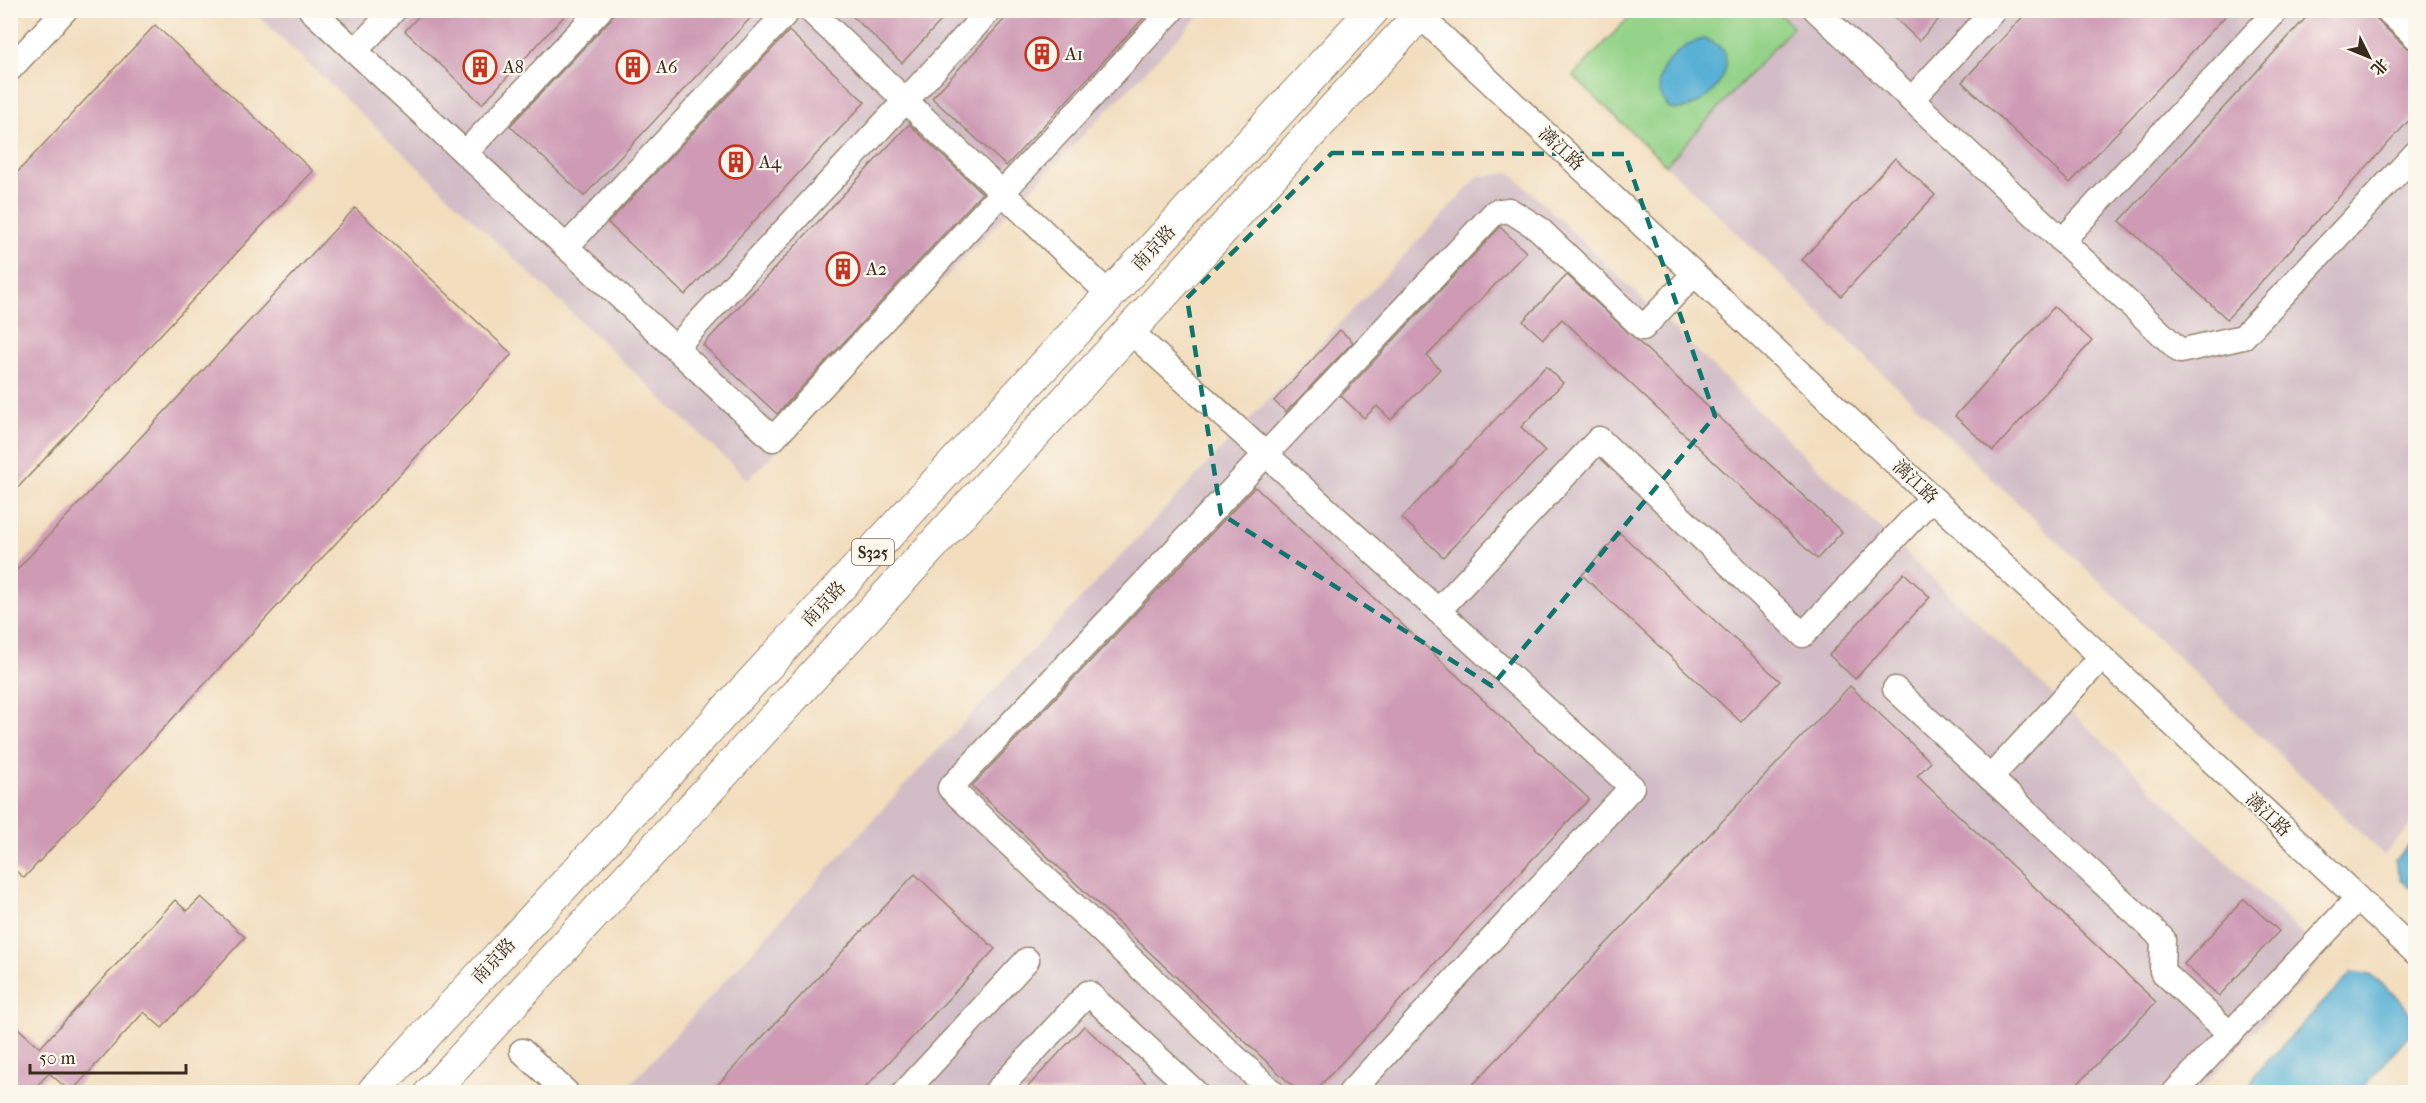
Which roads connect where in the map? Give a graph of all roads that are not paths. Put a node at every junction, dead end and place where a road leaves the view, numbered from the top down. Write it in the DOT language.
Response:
graph roads {
  1 [pos="65,10"];
  2 [pos="311,10"];
  3 [pos="394,10"];
  4 [pos="600,10"];
  5 [pos="789,10"];
  6 [pos="810,10"];
  7 [pos="990,10"];
  8 [pos="1172,10"];
  9 [pos="1348,10"];
  10 [pos="1373,10"];
  11 [pos="1816,10"];
  12 [pos="1994,10"];
  13 [pos="2277,10"];
  14 [pos="2387,10"];
  15 [pos="1419,12"];
  16 [pos="2415,37"];
  17 [pos="355,51"];
  18 [pos="10,69"];
  19 [pos="1307,81"];
  20 [pos="1911,100"];
  21 [pos="905,101"];
  22 [pos="465,153"];
  23 [pos="2415,153"];
  24 [pos="1002,193"];
  25 [pos="2062,242"];
  26 [pos="566,247"];
  27 [pos="1694,274"];
  28 [pos="1110,295"];
  29 [pos="1130,331"];
  30 [pos="675,348"];
  31 [pos="1266,454"];
  32 [pos="1932,498"];
  33 [pos="1438,611"];
  34 [pos="2101,658"];
  35 [pos="1895,689"];
  36 [pos="1990,778"];
  37 [pos="2357,899"];
  38 [pos="2415,953"];
  39 [pos="1027,960"];
  40 [pos="2230,1034"];
  41 [pos="522,1051"];
  42 [pos="373,1092"];
  43 [pos="431,1092"];
  44 [pos="566,1092"];
  45 [pos="905,1092"];
  46 [pos="996,1092"];
  47 [pos="1195,1092"];
  48 [pos="1272,1092"];
  49 [pos="1351,1092"];
  50 [pos="2175,1092"];
  1 -- 18 [label="street"];
  2 -- 17 [label="street"];
  3 -- 17 [label="street"];
  4 -- 22 [label="street"];
  5 -- 26 [label="street"];
  6 -- 21 [label="street"];
  7 -- 21 [label="street"];
  8 -- 24 [label="street"];
  9 -- 19 [label="street"];
  10 -- 19 [label="main road, 南京路 / S325"];
  11 -- 20 [label="street"];
  12 -- 20 [label="street"];
  13 -- 25 [label="street"];
  14 -- 16 [label="street"];
  15 -- 27 [label="street, 漓江路"];
  15 -- 29 [label="main road, S325"];
  17 -- 22 [label="street"];
  19 -- 28 [label="main road, 南京路 / S325"];
  20 -- 25 [label="street"];
  21 -- 24 [label="street"];
  21 -- 30 [label="street"];
  22 -- 26 [label="street"];
  23 -- 25 [label="street"];
  24 -- 28 [label="street"];
  24 -- 30 [label="street"];
  26 -- 30 [label="street"];
  27 -- 31 [label="street"];
  27 -- 32 [label="street, 漓江路"];
  28 -- 42 [label="main road, 南京路 / S325"];
  29 -- 31 [label="street"];
  29 -- 43 [label="main road, S325"];
  31 -- 33 [label="street"];
  31 -- 48 [label="street"];
  32 -- 33 [label="street"];
  32 -- 34 [label="street, 漓江路"];
  33 -- 49 [label="street"];
  34 -- 36 [label="street"];
  34 -- 37 [label="street, 漓江路"];
  35 -- 36 [label="street"];
  36 -- 40 [label="street"];
  37 -- 38 [label="street, 漓江路"];
  37 -- 40 [label="street"];
  39 -- 45 [label="street"];
  40 -- 50 [label="street"];
  41 -- 44 [label="street"];
  46 -- 47 [label="street"];
}
